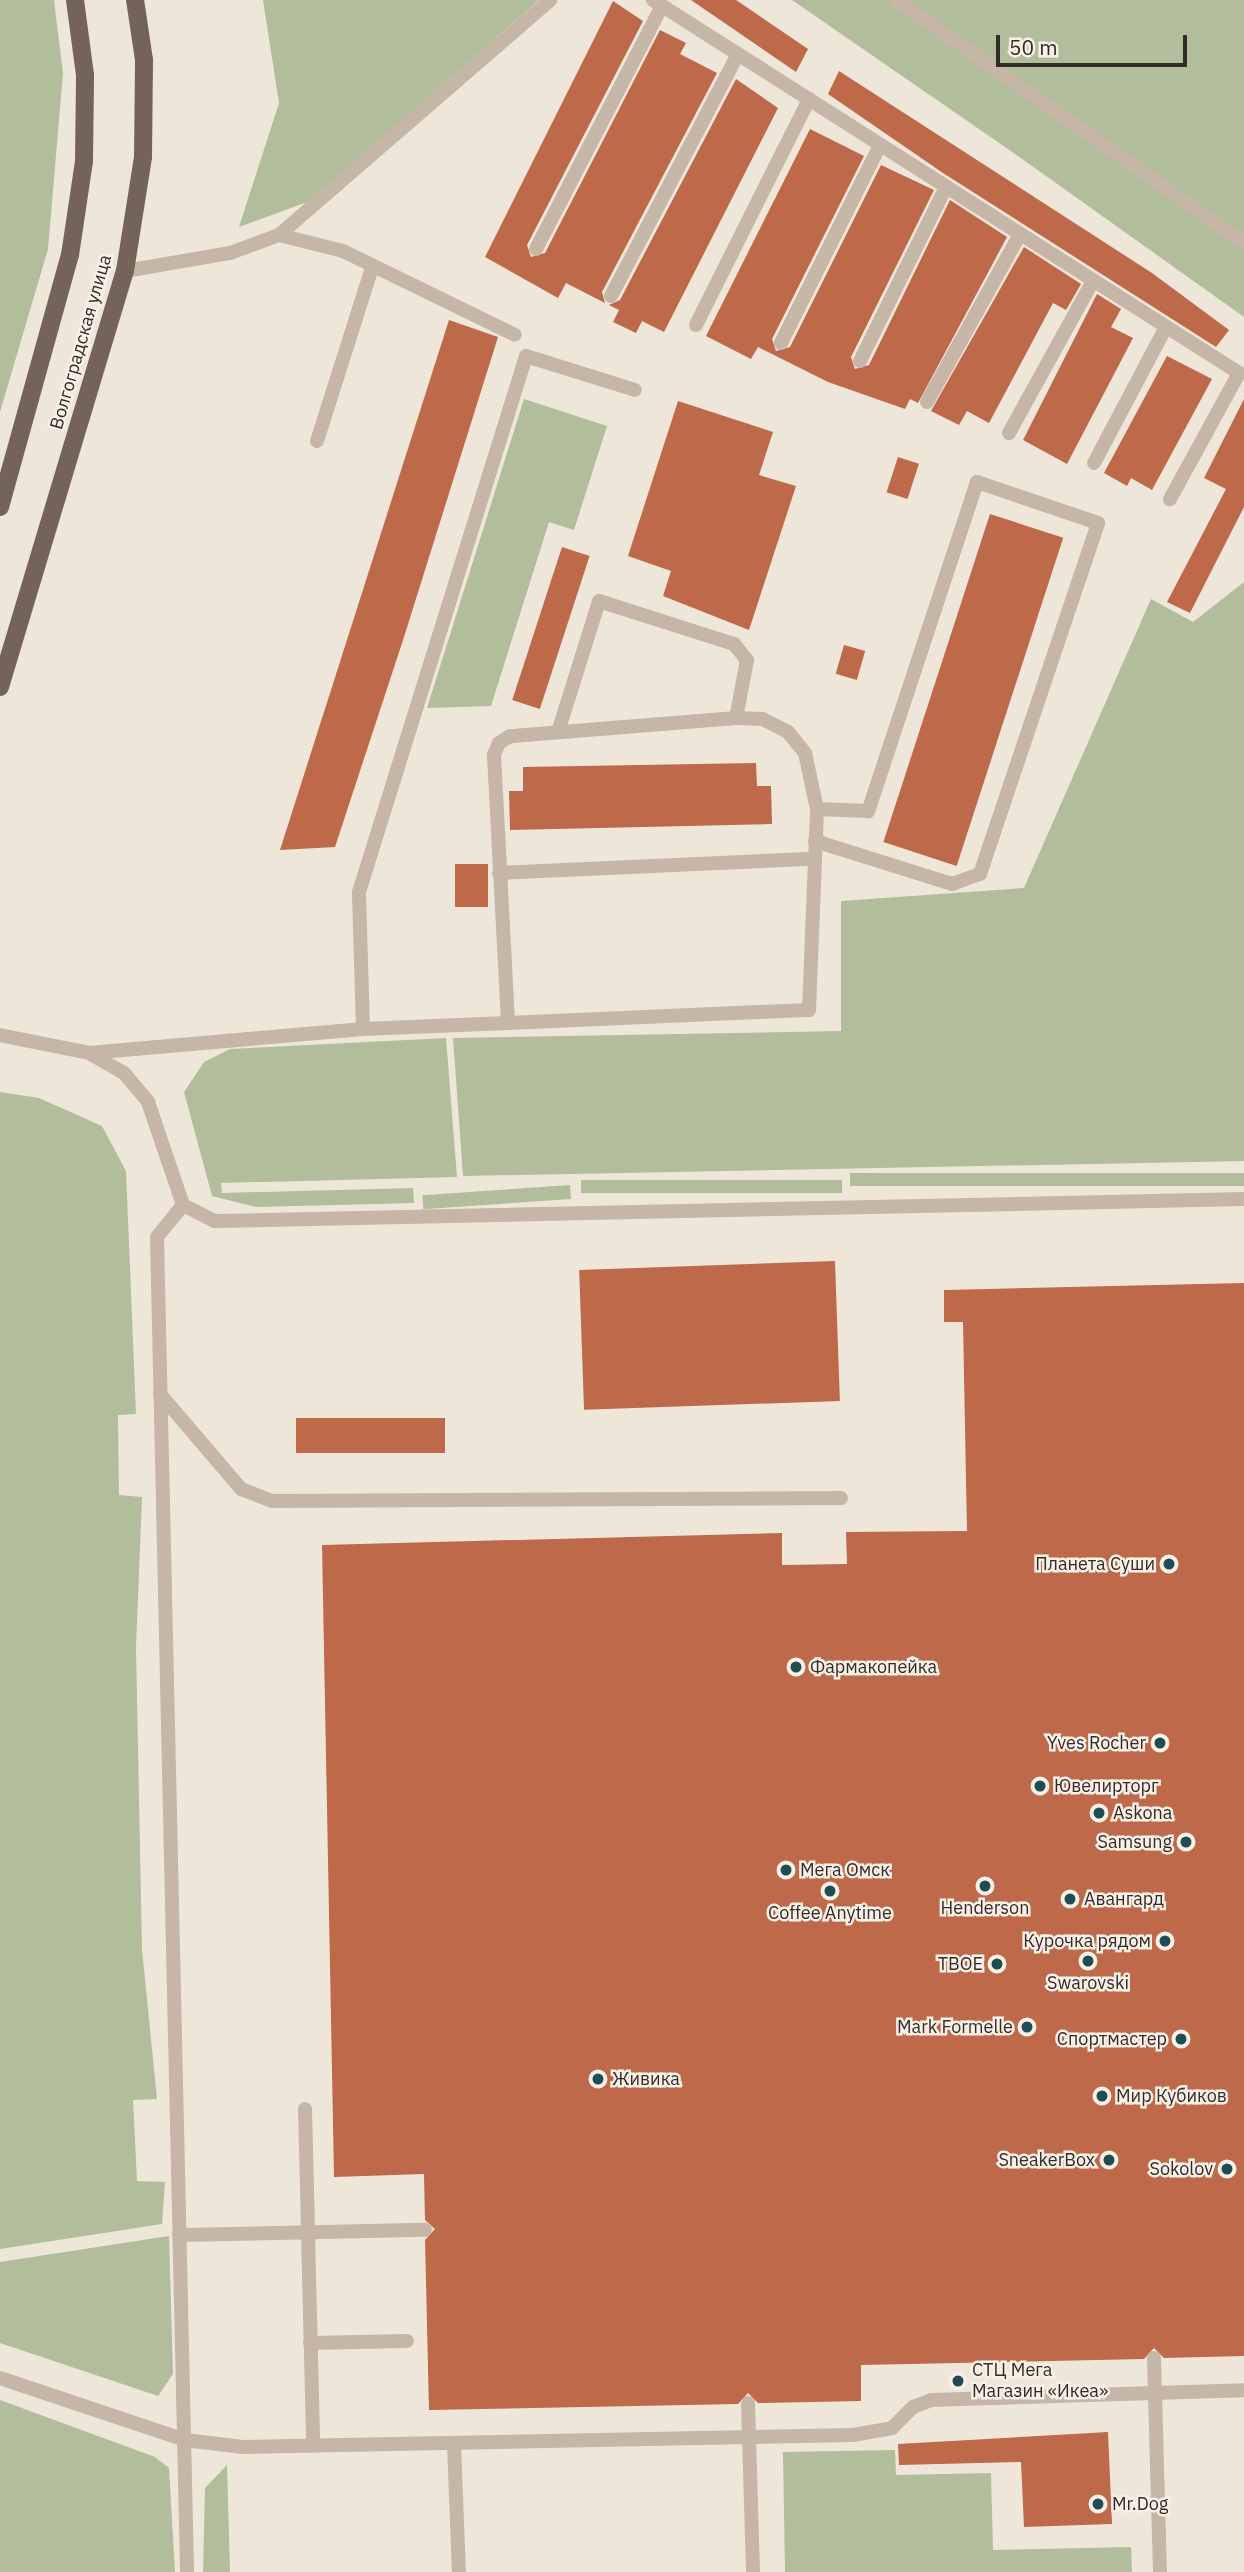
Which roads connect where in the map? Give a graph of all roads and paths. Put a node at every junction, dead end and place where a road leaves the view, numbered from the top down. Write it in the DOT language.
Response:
graph roads {
  1 [pos="75,0"];
  2 [pos="135,0"];
  3 [pos="550,0"];
  4 [pos="896,0"];
  5 [pos="658,3"];
  6 [pos="738,54"];
  7 [pos="809,99"];
  8 [pos="880,145"];
  9 [pos="946,187"];
  10 [pos="1020,234"];
  11 [pos="279,235"];
  12 [pos="1244,243"];
  13 [pos="536,249"];
  14 [pos="372,268"];
  15 [pos="125,271"];
  16 [pos="1093,281"];
  17 [pos="611,296"];
  18 [pos="696,325"];
  19 [pos="1166,327"];
  20 [pos="514,335"];
  21 [pos="781,343"];
  22 [pos="860,361"];
  23 [pos="635,390"];
  24 [pos="927,402"];
  25 [pos="1009,433"];
  26 [pos="317,441"];
  27 [pos="1094,463"];
  28 [pos="1170,499"];
  29 [pos="0,507"];
  30 [pos="0,687"];
  31 [pos="736,718"];
  32 [pos="558,732"];
  33 [pos="817,809"];
  34 [pos="815,841"];
  35 [pos="813,859"];
  36 [pos="499,873"];
  37 [pos="508,1023"];
  38 [pos="363,1029"];
  39 [pos="0,1035"];
  40 [pos="89,1053"];
  41 [pos="1244,1199"];
  42 [pos="183,1205"];
  43 [pos="160,1394"];
  44 [pos="841,1497"];
  45 [pos="305,2109"];
  46 [pos="425,2230"];
  47 [pos="307,2232"];
  48 [pos="179,2235"];
  49 [pos="407,2341"];
  50 [pos="310,2343"];
  51 [pos="1154,2358"];
  52 [pos="0,2378"];
  53 [pos="1156,2388"];
  54 [pos="1244,2390"];
  55 [pos="748,2403"];
  56 [pos="748,2434"];
  57 [pos="186,2440"];
  58 [pos="454,2444"];
  59 [pos="313,2445"];
  60 [pos="187,2572"];
  61 [pos="458,2572"];
  62 [pos="753,2572"];
  63 [pos="1160,2572"];
  1 -- 29 [label="main road, Волгоградская улица"];
  2 -- 15 [label="main road, Волгоградская улица"];
  3 -- 11 [label="lane"];
  4 -- 12 [label="lane"];
  5 -- 6 [label="lane"];
  5 -- 13 [label="lane"];
  6 -- 7 [label="lane"];
  6 -- 17 [label="lane"];
  7 -- 8 [label="lane"];
  7 -- 18 [label="lane"];
  8 -- 9 [label="lane"];
  8 -- 21 [label="lane"];
  9 -- 10 [label="lane"];
  9 -- 22 [label="lane"];
  10 -- 16 [label="lane"];
  10 -- 24 [label="lane"];
  11 -- 14 [label="lane"];
  11 -- 15 [label="lane"];
  14 -- 20 [label="lane"];
  14 -- 26 [label="lane"];
  15 -- 30 [label="main road, Волгоградская улица"];
  16 -- 19 [label="lane"];
  16 -- 25 [label="lane"];
  19 -- 27 [label="lane"];
  19 -- 28 [label="lane"];
  23 -- 38 [label="lane"];
  31 -- 32 [label="lane"];
  31 -- 32 [label="lane"];
  31 -- 33 [label="lane"];
  32 -- 36 [label="lane"];
  33 -- 34 [label="lane"];
  33 -- 34 [label="lane"];
  34 -- 35 [label="lane"];
  35 -- 36 [label="lane"];
  35 -- 37 [label="lane"];
  36 -- 37 [label="lane"];
  37 -- 38 [label="lane"];
  38 -- 40 [label="lane"];
  39 -- 40 [label="lane"];
  40 -- 42 [label="lane"];
  41 -- 42 [label="lane"];
  42 -- 43 [label="lane"];
  43 -- 44 [label="lane"];
  43 -- 48 [label="lane"];
  45 -- 47 [label="lane"];
  46 -- 47 [label="lane"];
  47 -- 48 [label="lane"];
  47 -- 50 [label="lane"];
  48 -- 57 [label="lane"];
  49 -- 50 [label="lane"];
  50 -- 59 [label="lane"];
  51 -- 53 [label="lane"];
  52 -- 57 [label="lane"];
  53 -- 54 [label="lane"];
  53 -- 56 [label="lane"];
  53 -- 63 [label="lane"];
  55 -- 56 [label="lane"];
  56 -- 58 [label="lane"];
  56 -- 62 [label="lane"];
  57 -- 59 [label="lane"];
  57 -- 60 [label="lane"];
  58 -- 59 [label="lane"];
  58 -- 61 [label="lane"];
}
